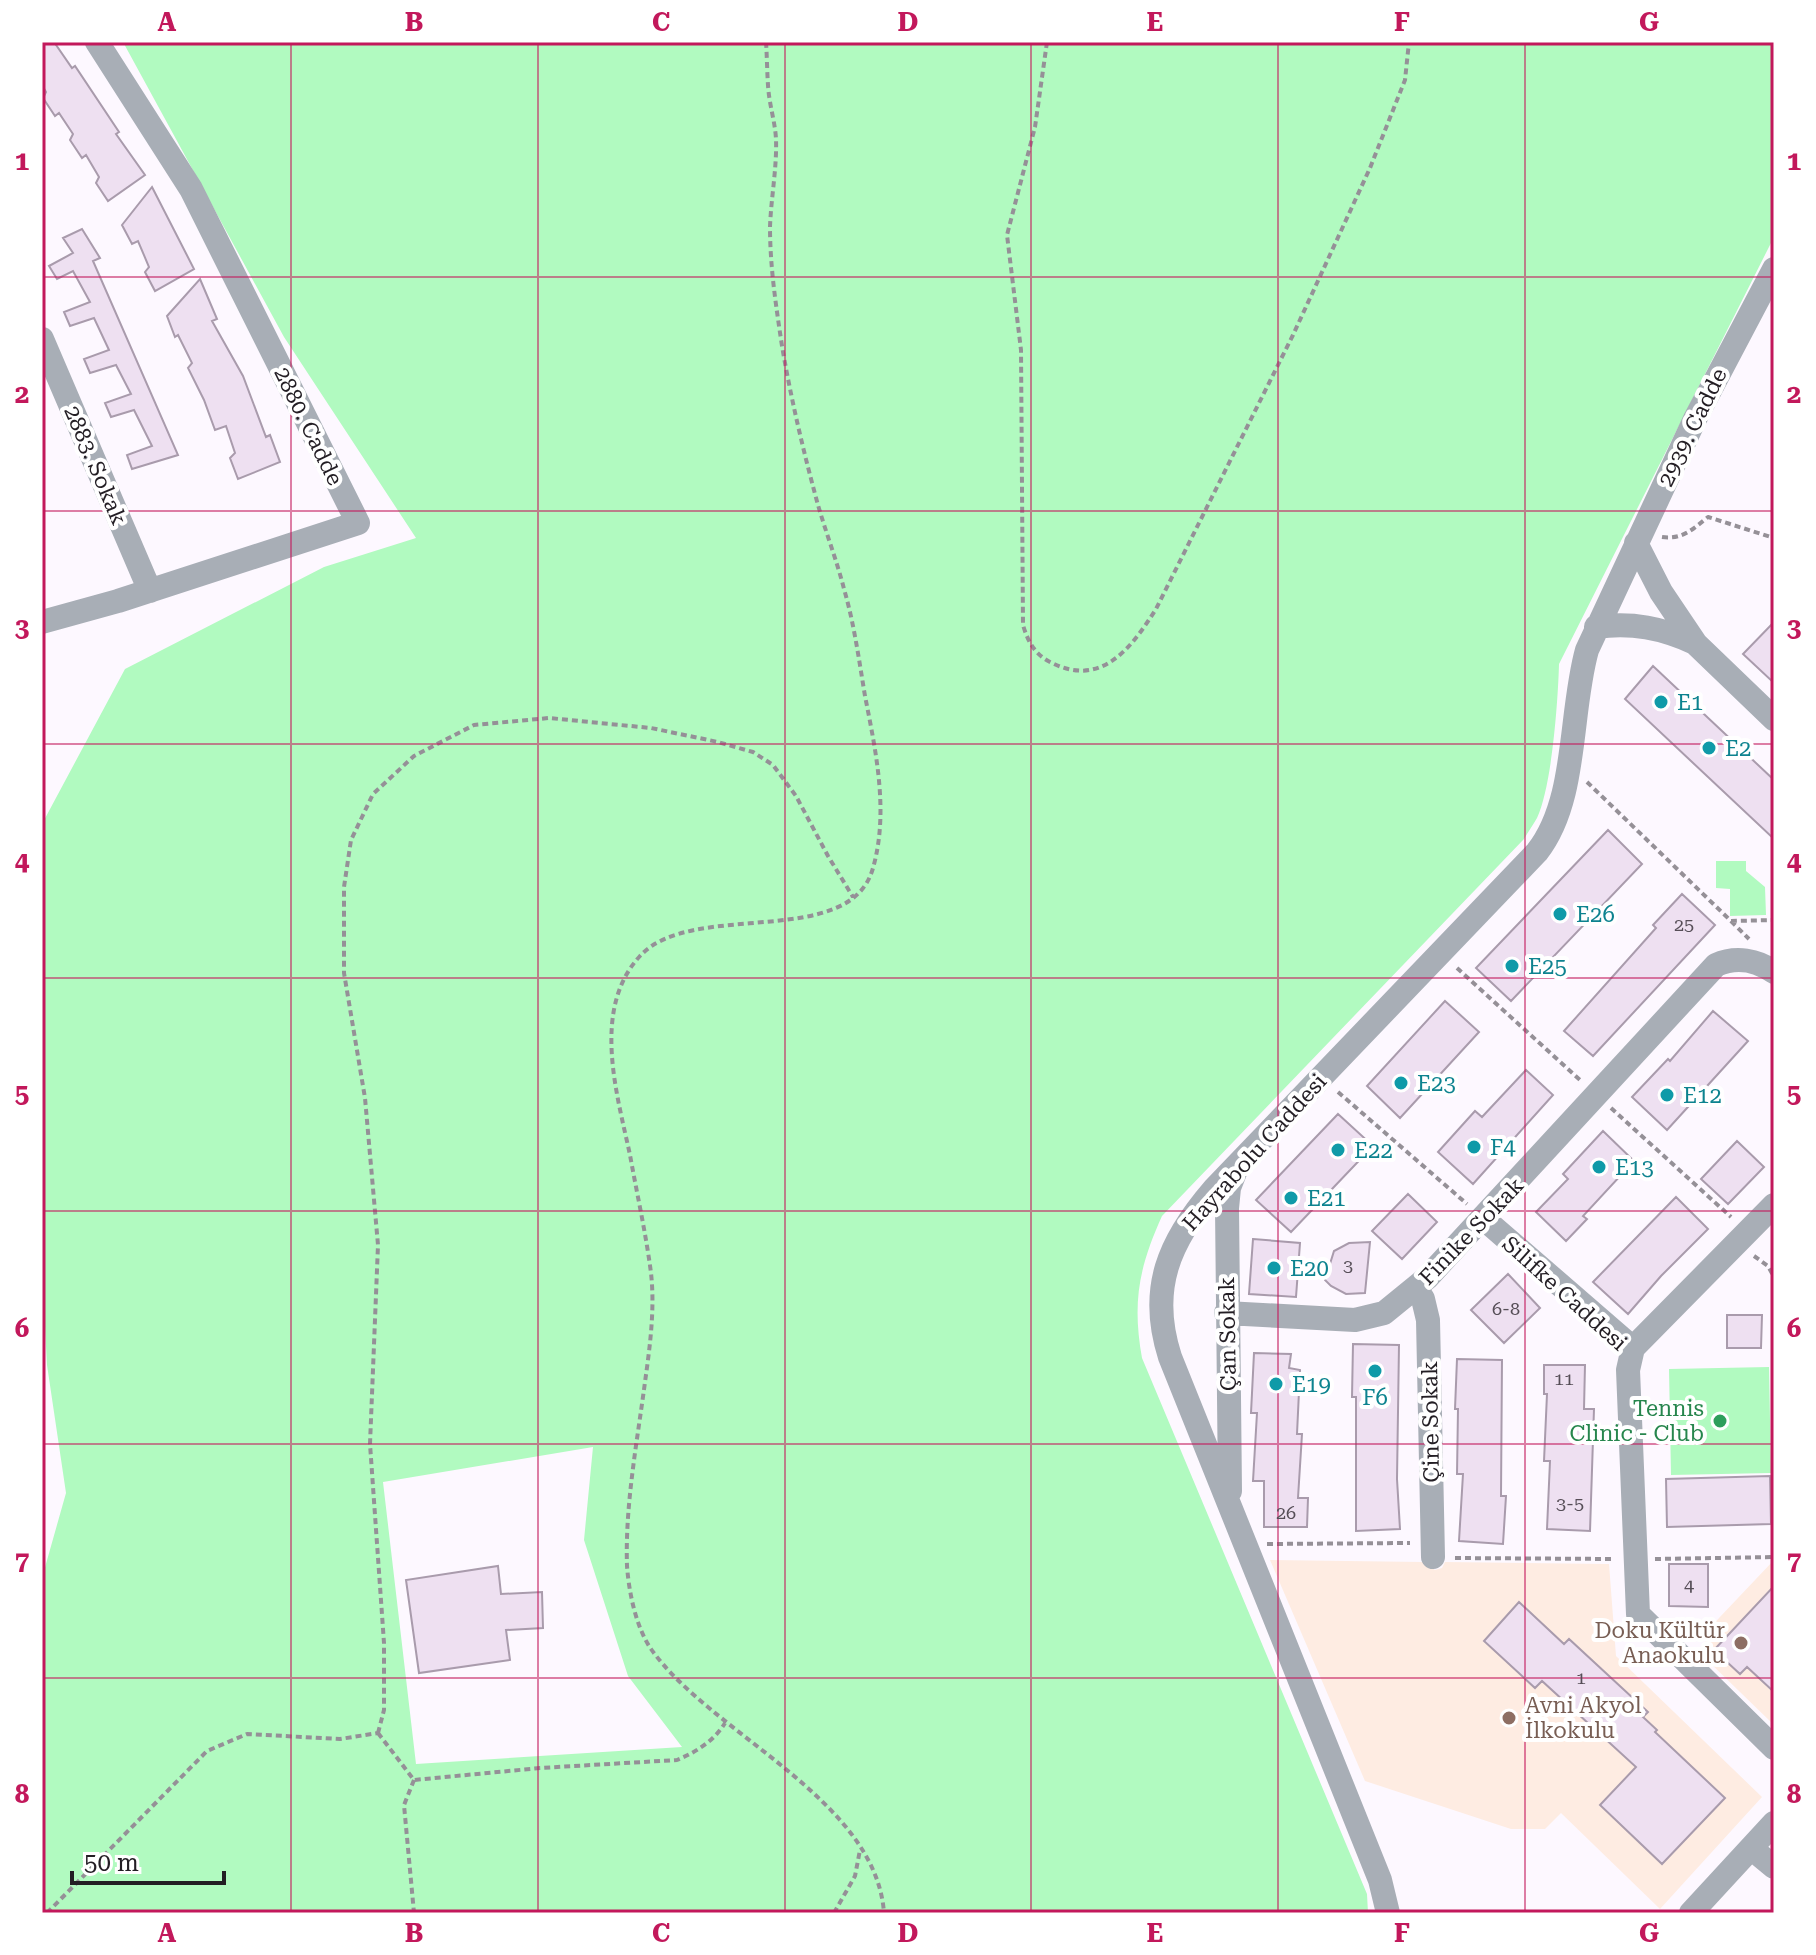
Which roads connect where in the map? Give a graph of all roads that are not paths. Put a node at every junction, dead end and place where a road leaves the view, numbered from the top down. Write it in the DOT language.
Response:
graph roads {
  1 [pos="97,42"];
  2 [pos="1774,269"];
  3 [pos="42,339"];
  4 [pos="1640,534"];
  5 [pos="1615,587"];
  6 [pos="150,591"];
  7 [pos="42,622"];
  8 [pos="1596,627"];
  9 [pos="1696,644"];
  10 [pos="1774,719"];
  11 [pos="1774,972"];
  12 [pos="1240,1161"];
  13 [pos="1774,1205"];
  14 [pos="1484,1219"];
  15 [pos="1416,1288"];
  16 [pos="1226,1313"];
  17 [pos="1633,1348"];
  18 [pos="1231,1510"];
  19 [pos="1433,1550"];
  20 [pos="1774,1748"];
  21 [pos="1774,1823"];
  22 [pos="1751,1848"];
  23 [pos="1774,1867"];
  24 [pos="1388,1913"];
  25 [pos="1691,1913"];
  1 -- 6 [label="street, 2880. Cadde"];
  2 -- 4 [label="street, 2939. Cadde"];
  3 -- 6 [label="street, 2883. Sokak"];
  4 -- 5 [label="street, 2939. Cadde"];
  4 -- 9 [label="street"];
  5 -- 8 [label="street, Hayrabolu Caddesi"];
  6 -- 7 [label="street, 2880. Cadde"];
  8 -- 9 [label="street"];
  8 -- 12 [label="street, Hayrabolu Caddesi"];
  9 -- 10 [label="street"];
  11 -- 14 [label="street, Finike Sokak"];
  12 -- 16 [label="street, Çan Sokak"];
  12 -- 18 [label="street, Hayrabolu Caddesi"];
  13 -- 17 [label="street"];
  14 -- 15 [label="street, Finike Sokak"];
  14 -- 17 [label="street, Silifke Caddesi"];
  15 -- 16 [label="street, Finike Sokak"];
  15 -- 19 [label="street, Çine Sokak"];
  16 -- 18 [label="street, Çan Sokak"];
  17 -- 20 [label="street, Silifke Caddesi"];
  18 -- 24 [label="street, Hayrabolu Caddesi"];
  21 -- 22 [label="street"];
  22 -- 23 [label="street"];
  22 -- 25 [label="street"];
}
